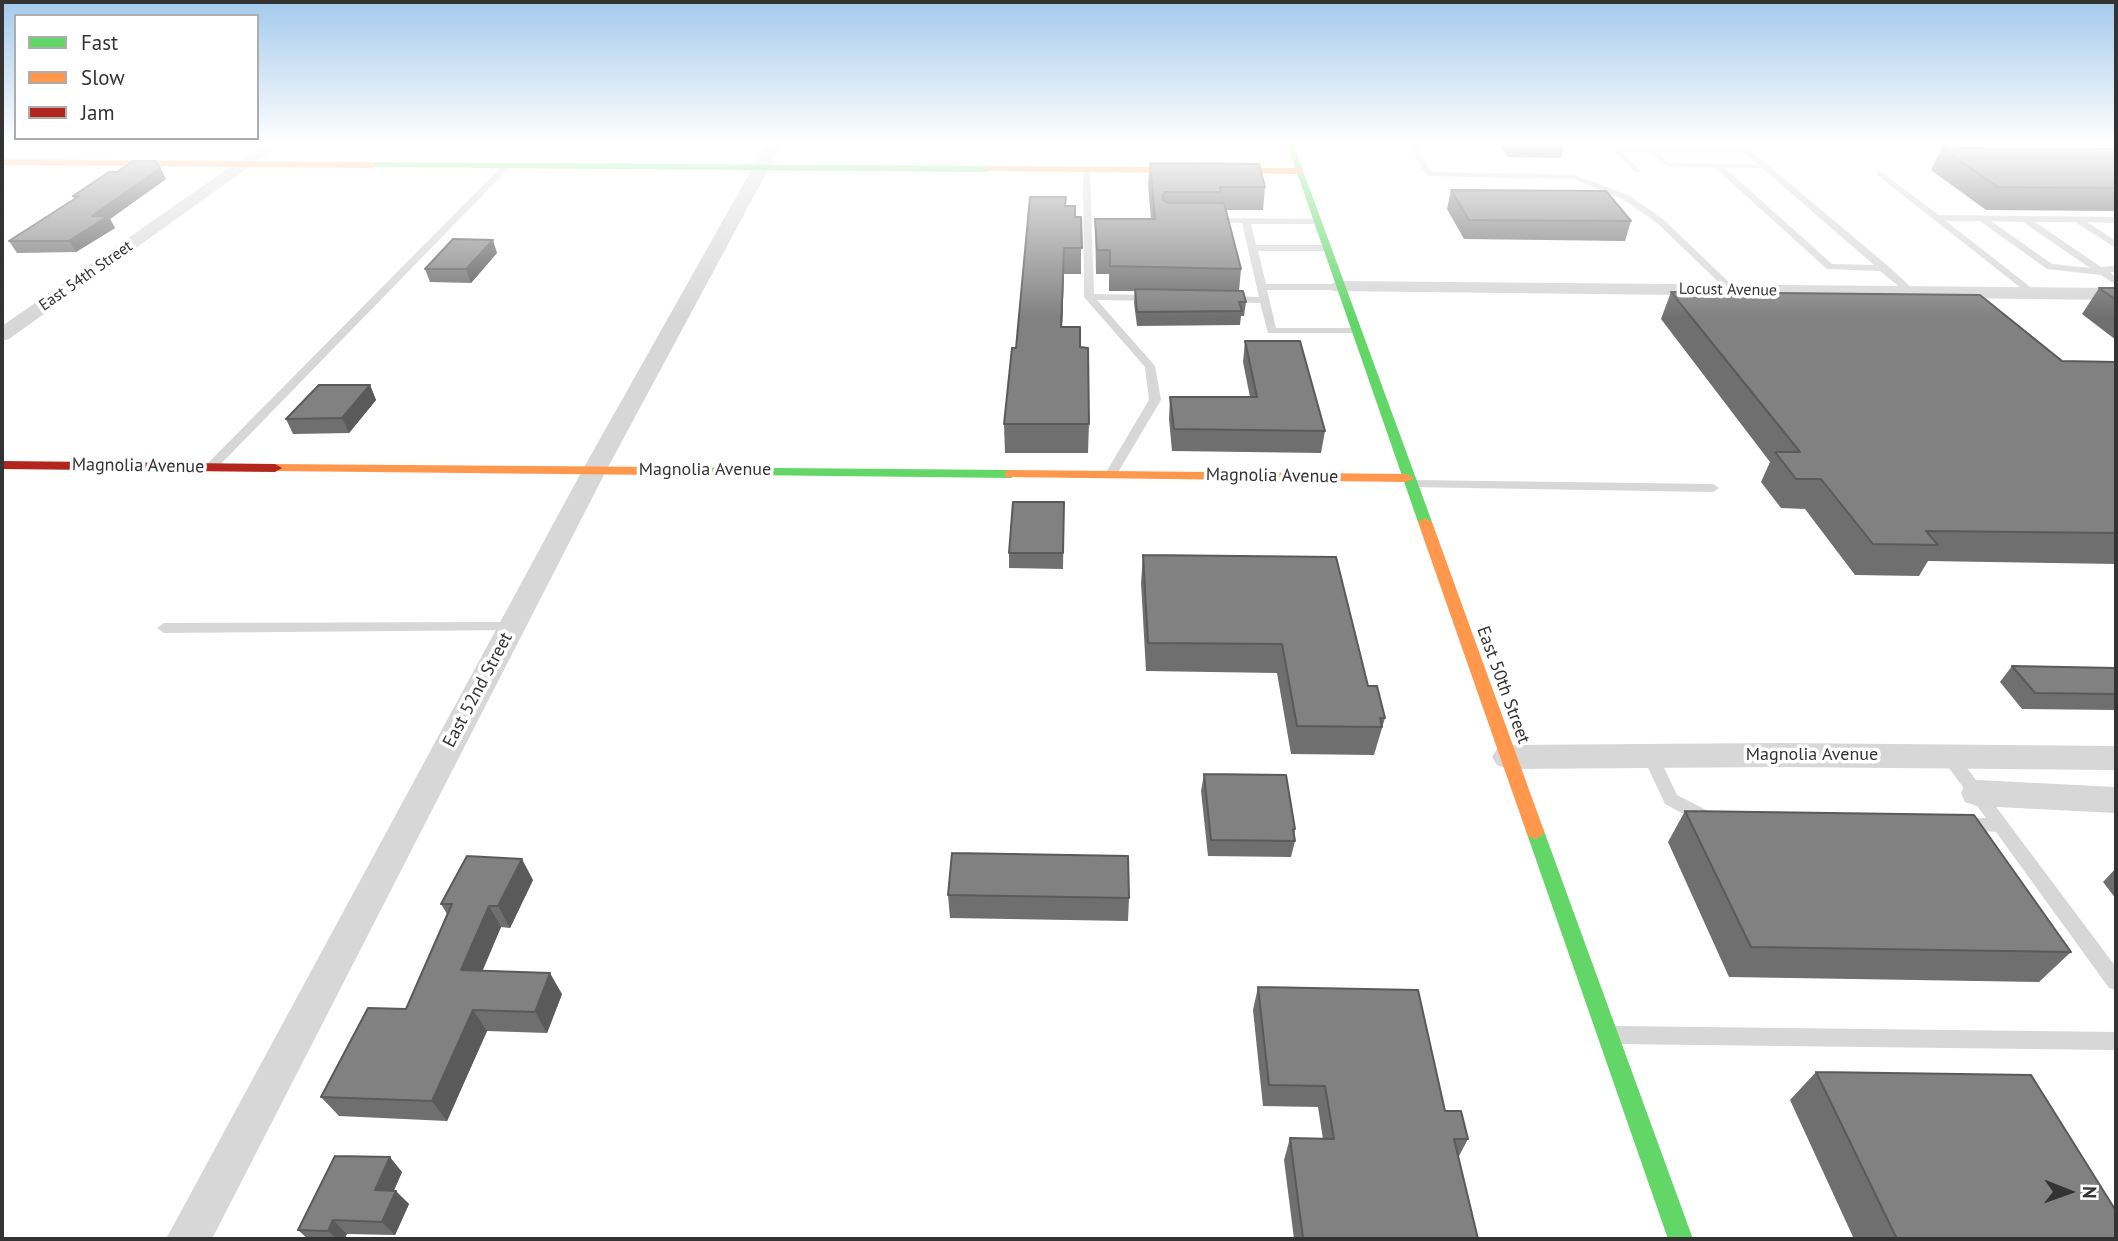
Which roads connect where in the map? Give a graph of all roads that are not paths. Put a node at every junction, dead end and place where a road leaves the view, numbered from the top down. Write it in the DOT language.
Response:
graph roads {
  1 [pos="191,202"];
  2 [pos="472,202"];
  3 [pos="742,202"];
  4 [pos="1087,202"];
  5 [pos="1311,202"];
  6 [pos="1633,202"];
  7 [pos="1758,202"];
  8 [pos="1808,202"];
  9 [pos="1917,202"];
  10 [pos="1938,218"];
  11 [pos="1981,218"];
  12 [pos="2025,219"];
  13 [pos="2077,219"];
  14 [pos="1193,220"];
  15 [pos="1317,220"];
  16 [pos="2116,220"];
  17 [pos="1246,221"];
  18 [pos="2116,245"];
  19 [pos="1254,248"];
  20 [pos="1326,248"];
  21 [pos="1885,268"];
  22 [pos="2116,269"];
  23 [pos="2101,272"];
  24 [pos="2116,282"];
  25 [pos="1263,287"];
  26 [pos="1340,287"];
  27 [pos="1732,290"];
  28 [pos="1912,292"];
  29 [pos="2033,293"];
  30 [pos="2116,293"];
  31 [pos="1089,297"];
  32 [pos="1164,299"];
  33 [pos="1215,299"];
  34 [pos="1266,300"];
  35 [pos="1356,331"];
  36 [pos="2,335"];
  37 [pos="2,465"];
  38 [pos="212,467"];
  39 [pos="595,469"];
  40 [pos="1111,474"];
  41 [pos="1409,481"];
  42 [pos="1713,488"];
  43 [pos="511,627"];
  44 [pos="164,628"];
  45 [pos="1949,756"];
  46 [pos="1508,757"];
  47 [pos="1651,757"];
  48 [pos="2116,758"];
  49 [pos="1977,793"];
  50 [pos="2116,800"];
  51 [pos="1718,820"];
  52 [pos="1947,824"];
  53 [pos="2001,825"];
  54 [pos="2116,982"];
  55 [pos="1608,1035"];
  56 [pos="2116,1041"];
  57 [pos="188,1239"];
  58 [pos="1681,1239"];
  1 -- 36 [label="street, East 54th Street"];
  2 -- 38 [label="lane"];
  3 -- 39 [label="street, East 52nd Street"];
  4 -- 31 [label="lane"];
  5 -- 15 [label="street, East 50th Street"];
  6 -- 27 [label="lane"];
  7 -- 21 [label="lane"];
  8 -- 21 [label="lane"];
  9 -- 10 [label="lane"];
  10 -- 11 [label="lane"];
  10 -- 29 [label="lane"];
  11 -- 12 [label="lane"];
  11 -- 23 [label="lane"];
  12 -- 13 [label="lane"];
  12 -- 23 [label="lane"];
  13 -- 16 [label="lane"];
  13 -- 18 [label="lane"];
  14 -- 17 [label="lane"];
  15 -- 17 [label="lane"];
  15 -- 20 [label="street, East 50th Street"];
  17 -- 19 [label="lane"];
  19 -- 20 [label="lane"];
  19 -- 25 [label="lane"];
  20 -- 26 [label="street, East 50th Street"];
  21 -- 28 [label="lane"];
  22 -- 23 [label="lane"];
  23 -- 24 [label="lane"];
  25 -- 26 [label="lane"];
  25 -- 34 [label="lane"];
  26 -- 27 [label="street, Locust Avenue"];
  26 -- 35 [label="street, East 50th Street"];
  27 -- 28 [label="street, Locust Avenue"];
  28 -- 29 [label="street, Locust Avenue"];
  29 -- 30 [label="street, Locust Avenue"];
  31 -- 32 [label="lane"];
  31 -- 40 [label="lane"];
  33 -- 34 [label="lane"];
  34 -- 35 [label="lane"];
  35 -- 41 [label="street, East 50th Street"];
  37 -- 38 [label="street, Magnolia Avenue"];
  38 -- 39 [label="street, Magnolia Avenue"];
  39 -- 40 [label="street, Magnolia Avenue"];
  39 -- 43 [label="street, East 52nd Street"];
  40 -- 41 [label="street, Magnolia Avenue"];
  41 -- 42 [label="lane"];
  41 -- 46 [label="street, East 50th Street"];
  43 -- 44 [label="lane"];
  43 -- 57 [label="street, East 52nd Street"];
  45 -- 47 [label="street, Magnolia Avenue"];
  45 -- 48 [label="street, Magnolia Avenue"];
  45 -- 49 [label="lane"];
  46 -- 47 [label="street, Magnolia Avenue"];
  46 -- 55 [label="street, East 50th Street"];
  47 -- 51 [label="lane"];
  49 -- 50 [label="street"];
  49 -- 53 [label="lane"];
  52 -- 53 [label="lane"];
  53 -- 54 [label="lane"];
  55 -- 56 [label="lane"];
  55 -- 58 [label="street, East 50th Street"];
}
